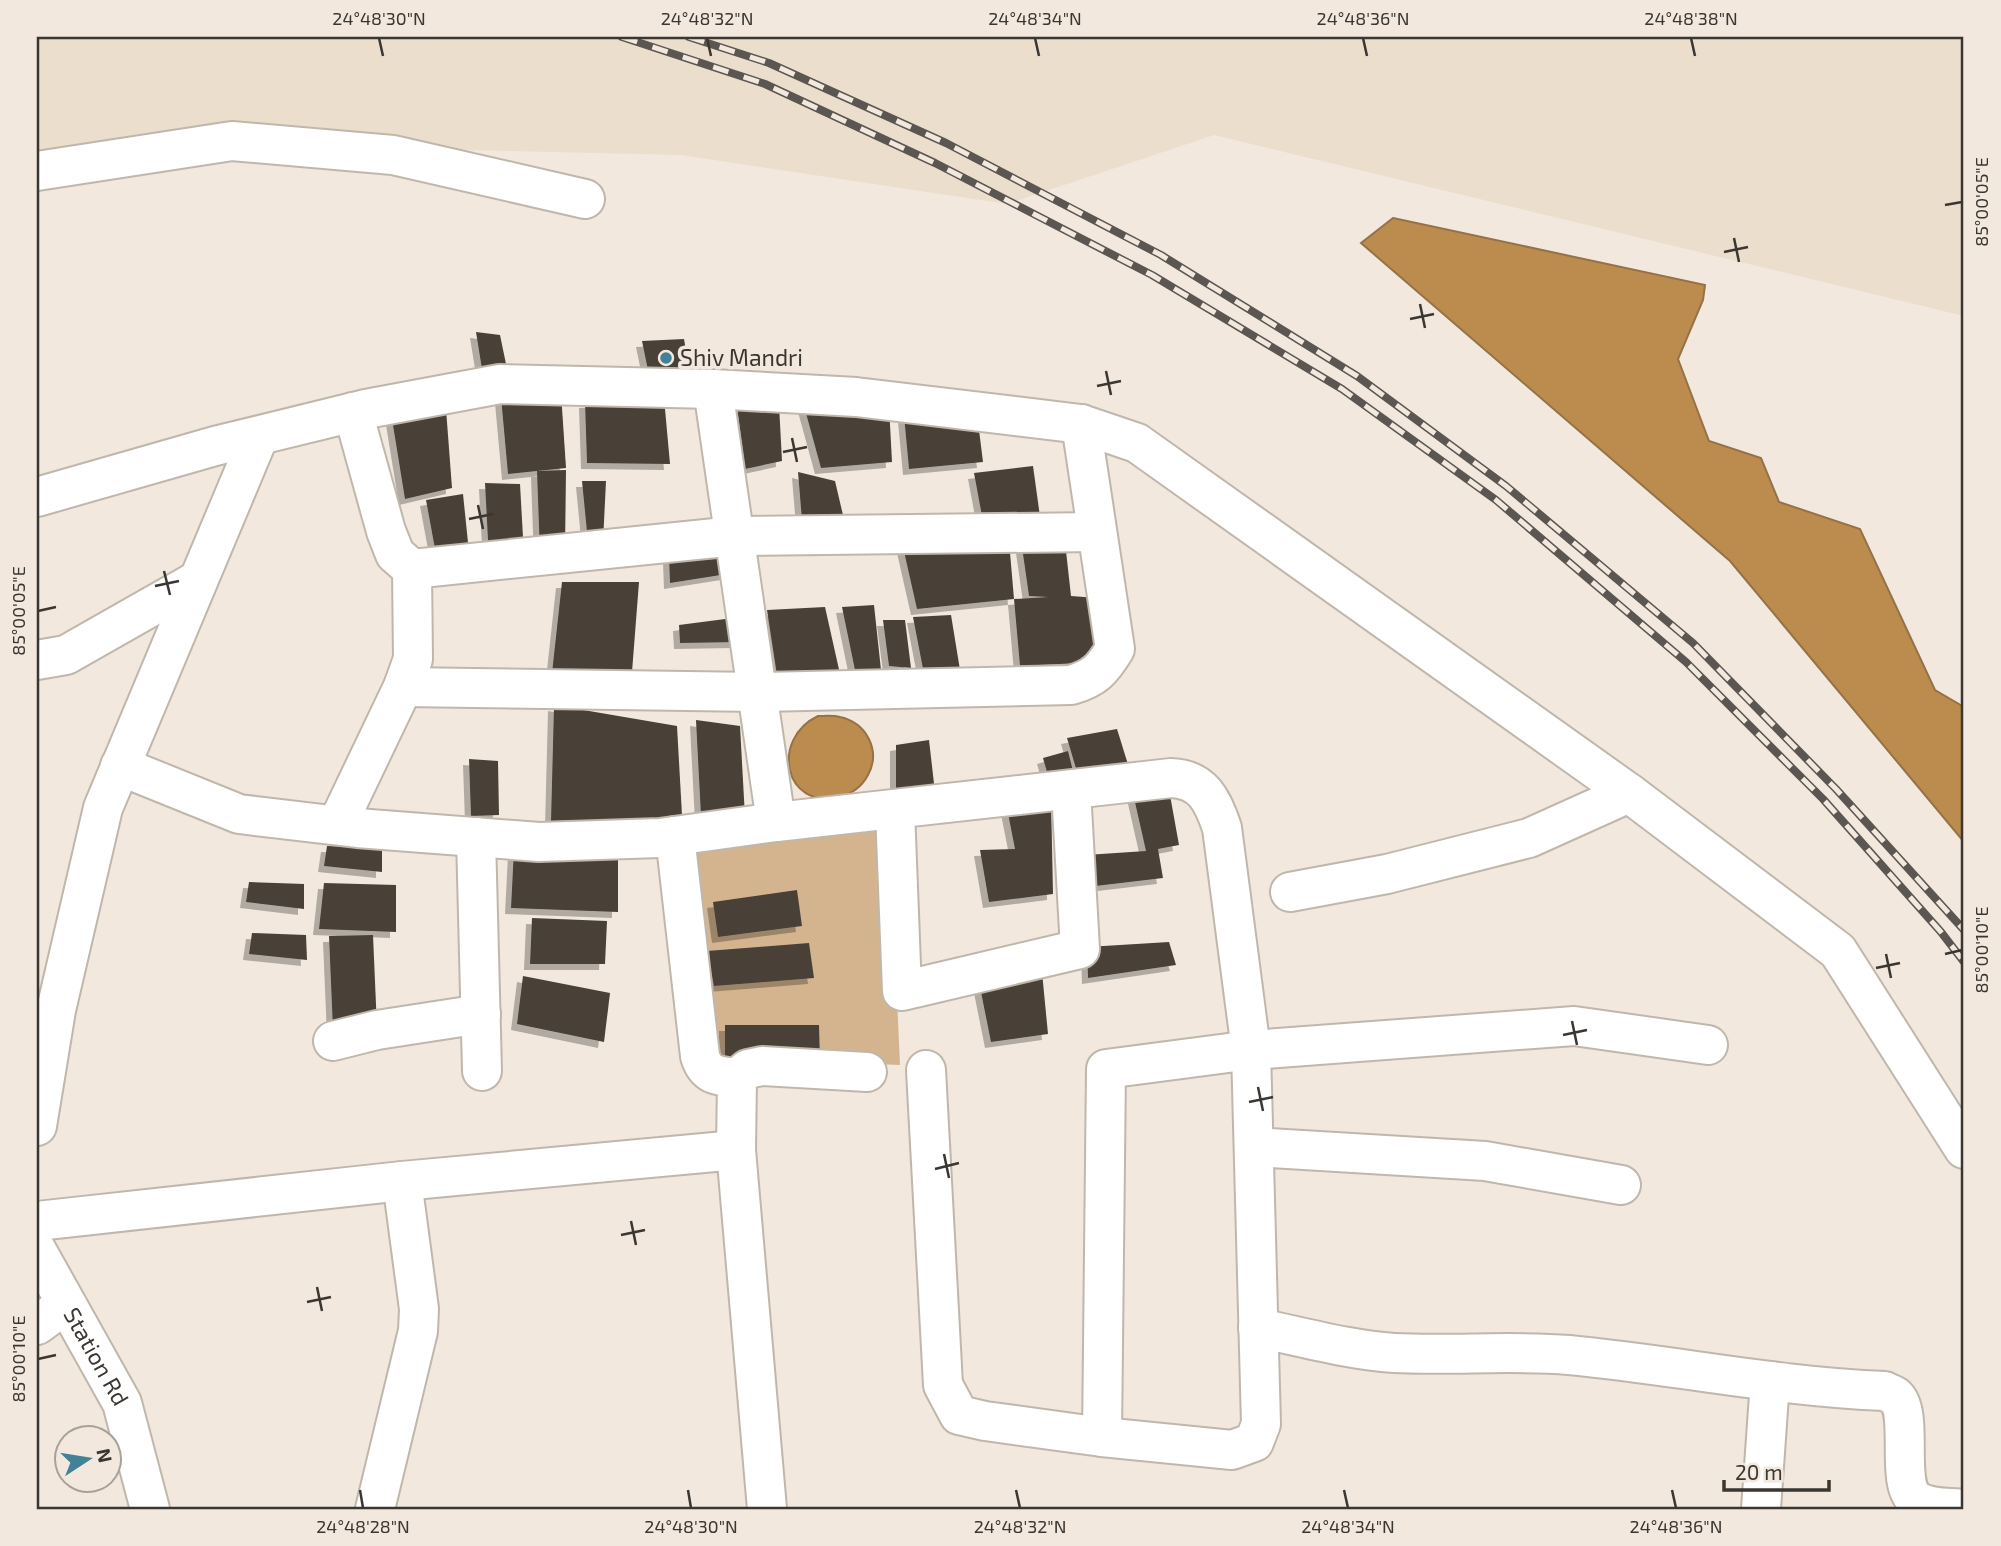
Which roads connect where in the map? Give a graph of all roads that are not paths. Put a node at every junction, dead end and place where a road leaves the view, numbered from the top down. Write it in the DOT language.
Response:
graph roads {
  1 [pos="37,171"];
  2 [pos="585,199"];
  3 [pos="713,389"];
  4 [pos="353,412"];
  5 [pos="1081,424"];
  6 [pos="259,436"];
  7 [pos="37,497"];
  8 [pos="1097,532"];
  9 [pos="734,536"];
  10 [pos="412,569"];
  11 [pos="198,580"];
  12 [pos="37,660"];
  13 [pos="403,687"];
  14 [pos="758,692"];
  15 [pos="120,766"];
  16 [pos="1072,790"];
  17 [pos="1629,793"];
  18 [pos="895,810"];
  19 [pos="776,822"];
  20 [pos="337,825"];
  21 [pos="675,836"];
  22 [pos="476,837"];
  23 [pos="1290,892"];
  24 [pos="481,1014"];
  25 [pos="333,1041"];
  26 [pos="1708,1045"];
  27 [pos="1251,1050"];
  28 [pos="926,1070"];
  29 [pos="482,1071"];
  30 [pos="867,1072"];
  31 [pos="737,1078"];
  32 [pos="37,1126"];
  33 [pos="1254,1147"];
  34 [pos="1964,1149"];
  35 [pos="736,1150"];
  36 [pos="402,1181"];
  37 [pos="1620,1185"];
  38 [pos="37,1221"];
  39 [pos="37,1251"];
  40 [pos="52,1315"];
  41 [pos="1258,1328"];
  42 [pos="1770,1381"];
  43 [pos="1102,1437"];
  44 [pos="139,1505"];
  45 [pos="376,1509"];
  46 [pos="767,1509"];
  47 [pos="1761,1509"];
  48 [pos="1964,1509"];
  1 -- 2 [label="street"];
  3 -- 4 [label="street"];
  3 -- 5 [label="street"];
  3 -- 9 [label="street"];
  4 -- 6 [label="street"];
  4 -- 10 [label="street"];
  5 -- 8 [label="street"];
  5 -- 17 [label="street"];
  6 -- 7 [label="street"];
  6 -- 11 [label="street"];
  8 -- 9 [label="street"];
  8 -- 14 [label="street"];
  9 -- 10 [label="street"];
  9 -- 14 [label="street"];
  10 -- 13 [label="street"];
  11 -- 12 [label="street"];
  11 -- 15 [label="street"];
  13 -- 14 [label="street"];
  13 -- 20 [label="street"];
  14 -- 19 [label="street"];
  15 -- 20 [label="street"];
  15 -- 32 [label="street"];
  16 -- 18 [label="street"];
  16 -- 18 [label="street"];
  16 -- 27 [label="street"];
  17 -- 23 [label="street"];
  17 -- 34 [label="street"];
  18 -- 19 [label="street"];
  19 -- 21 [label="street"];
  20 -- 22 [label="street"];
  21 -- 22 [label="street"];
  21 -- 31 [label="street"];
  22 -- 24 [label="street"];
  24 -- 25 [label="street"];
  24 -- 29 [label="street"];
  26 -- 27 [label="street"];
  27 -- 33 [label="street"];
  27 -- 43 [label="street"];
  28 -- 43 [label="street"];
  30 -- 31 [label="street"];
  31 -- 35 [label="street"];
  33 -- 37 [label="street"];
  33 -- 41 [label="street"];
  35 -- 36 [label="street"];
  35 -- 46 [label="street"];
  36 -- 38 [label="street"];
  36 -- 45 [label="street"];
  39 -- 40 [label="street, Station Rd"];
  40 -- 44 [label="street, Station Rd"];
  41 -- 42 [label="street"];
  41 -- 43 [label="street"];
  42 -- 47 [label="street"];
  42 -- 48 [label="street"];
}
